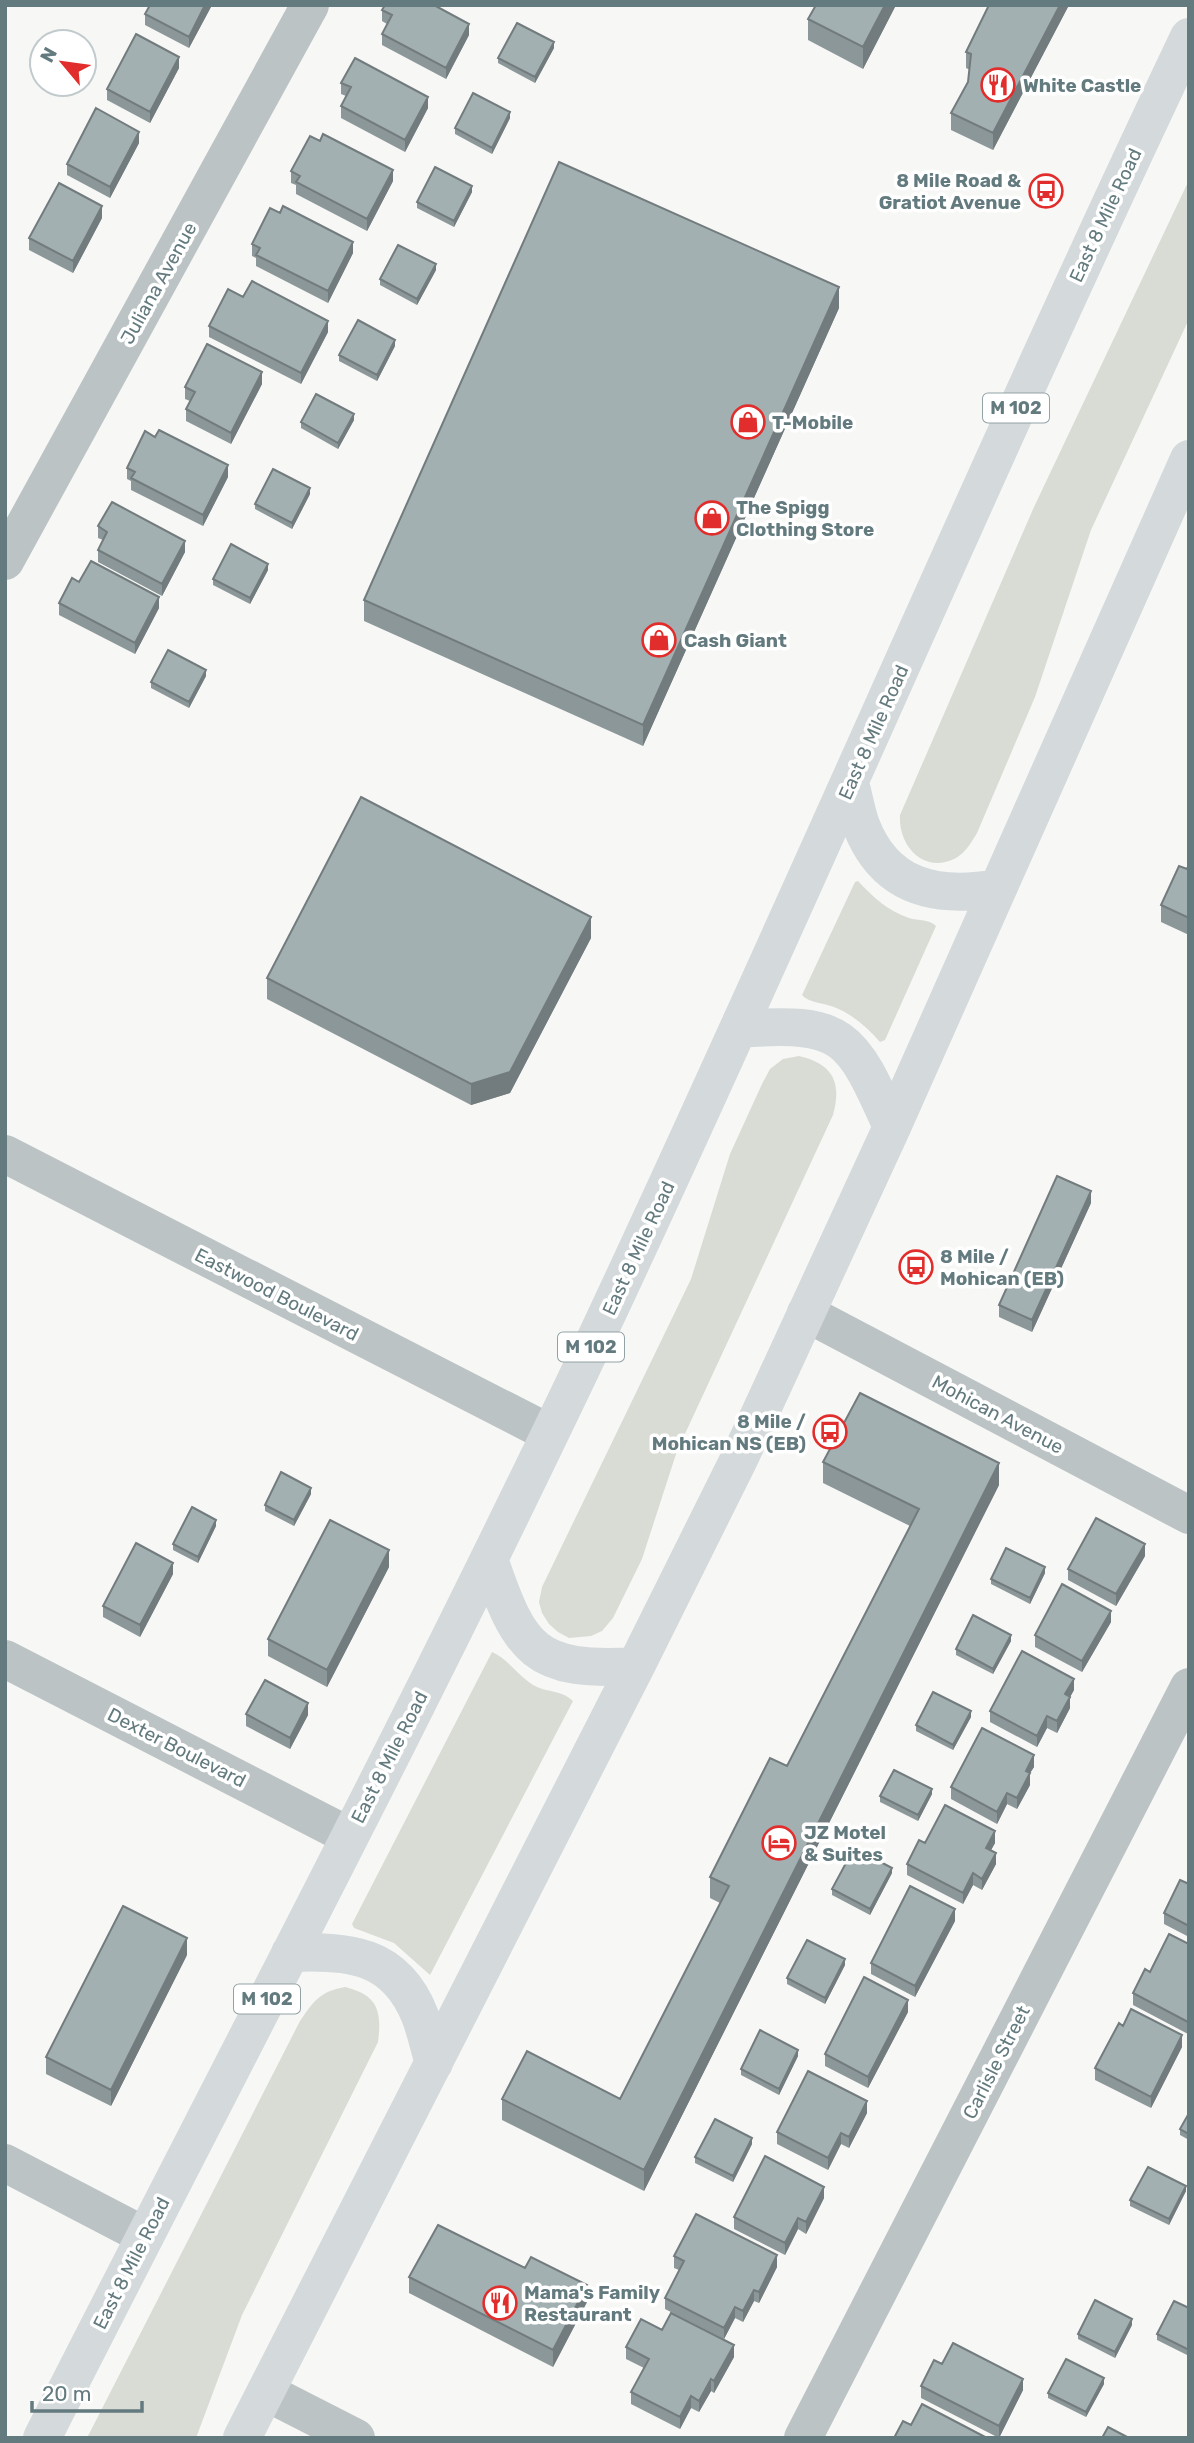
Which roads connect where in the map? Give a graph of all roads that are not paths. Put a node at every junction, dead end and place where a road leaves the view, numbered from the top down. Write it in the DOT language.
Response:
graph roads {
  1 [pos="310,5"];
  2 [pos="1189,37"];
  3 [pos="1189,459"];
  4 [pos="5,561"];
  5 [pos="850,783"];
  6 [pos="998,888"];
  7 [pos="739,1029"];
  8 [pos="892,1127"];
  9 [pos="5,1154"];
  10 [pos="806,1313"];
  11 [pos="549,1433"];
  12 [pos="1189,1516"];
  13 [pos="489,1559"];
  14 [pos="5,1659"];
  15 [pos="636,1666"];
  16 [pos="1189,1687"];
  17 [pos="349,1836"];
  18 [pos="290,1953"];
  19 [pos="434,2063"];
  20 [pos="5,2163"];
  21 [pos="145,2236"];
  22 [pos="266,2392"];
  23 [pos="42,2438"];
  24 [pos="242,2438"];
  25 [pos="356,2438"];
  26 [pos="803,2438"];
  1 -- 4 [label="street, Juliana Avenue"];
  2 -- 5 [label="highway, East 8 Mile Road / M 102"];
  3 -- 6 [label="highway"];
  5 -- 6 [label="highway"];
  5 -- 7 [label="highway, East 8 Mile Road / M 102"];
  6 -- 8 [label="highway"];
  7 -- 8 [label="highway"];
  7 -- 11 [label="highway, East 8 Mile Road / M 102"];
  8 -- 10 [label="highway"];
  9 -- 11 [label="street, Eastwood Boulevard"];
  10 -- 12 [label="street, Mohican Avenue"];
  10 -- 15 [label="highway"];
  11 -- 13 [label="highway, East 8 Mile Road / M 102"];
  13 -- 15 [label="highway"];
  13 -- 17 [label="highway, East 8 Mile Road / M 102"];
  14 -- 17 [label="street, Dexter Boulevard"];
  15 -- 19 [label="highway"];
  16 -- 26 [label="street, Carlisle Street"];
  17 -- 18 [label="highway, East 8 Mile Road / M 102"];
  18 -- 19 [label="highway"];
  18 -- 21 [label="highway, East 8 Mile Road / M 102"];
  19 -- 22 [label="highway"];
  20 -- 21 [label="street"];
  21 -- 23 [label="highway, East 8 Mile Road / M 102"];
  22 -- 24 [label="highway"];
  22 -- 25 [label="street"];
}
